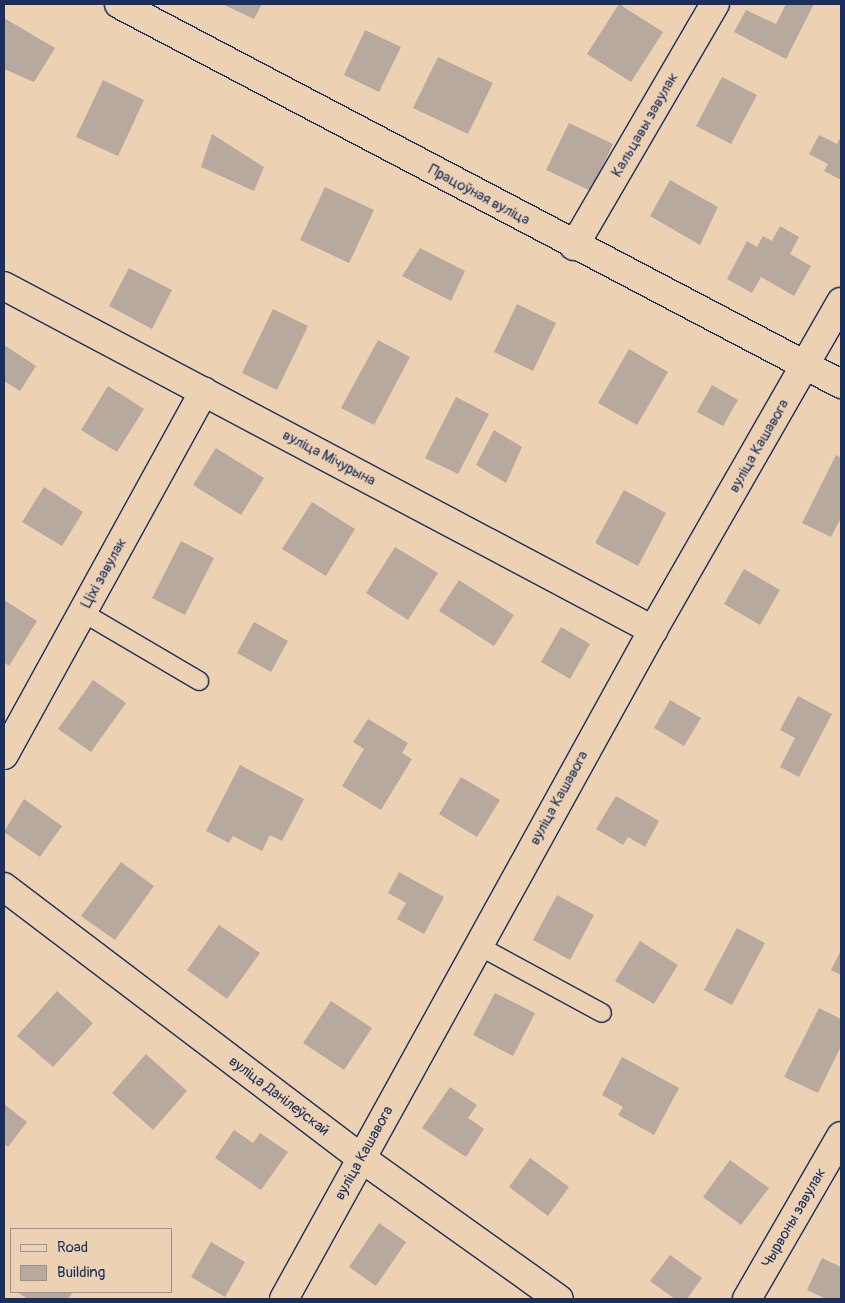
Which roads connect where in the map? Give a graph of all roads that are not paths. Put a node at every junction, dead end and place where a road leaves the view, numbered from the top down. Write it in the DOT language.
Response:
graph roads {
  1 [pos="119,4"];
  2 [pos="715,4"];
  3 [pos="151,11"];
  4 [pos="574,246"];
  5 [pos="4,286"];
  6 [pos="841,302"];
  7 [pos="805,365"];
  8 [pos="841,384"];
  9 [pos="204,391"];
  10 [pos="82,612"];
  11 [pos="653,630"];
  12 [pos="199,681"];
  13 [pos="4,755"];
  14 [pos="4,887"];
  15 [pos="477,945"];
  16 [pos="602,1013"];
  17 [pos="841,1136"];
  18 [pos="361,1158"];
  19 [pos="284,1299"];
  20 [pos="559,1299"];
  21 [pos="747,1299"];
  1 -- 3 [label="street, Працоўная вуліца"];
  2 -- 4 [label="street, Кальцавы завулак"];
  3 -- 4 [label="street, Працоўная вуліца"];
  4 -- 7 [label="street, Працоўная вуліца"];
  5 -- 9 [label="street, вуліца Мічурына"];
  6 -- 7 [label="street, вуліца Кашавога"];
  7 -- 8 [label="street, Працоўная вуліца"];
  7 -- 11 [label="street, вуліца Кашавога"];
  9 -- 10 [label="street, Ціхі завулак"];
  9 -- 11 [label="street, вуліца Мічурына"];
  10 -- 12 [label="lane"];
  10 -- 13 [label="street, Ціхі завулак"];
  11 -- 15 [label="street, вуліца Кашавога"];
  14 -- 18 [label="street, вуліца Данілеўскай"];
  15 -- 16 [label="lane"];
  15 -- 18 [label="street, вуліца Кашавога"];
  17 -- 21 [label="street, Чырвоны завулак"];
  18 -- 19 [label="street, вуліца Кашавога"];
  18 -- 20 [label="street, вуліца Данілеўскай"];
}
